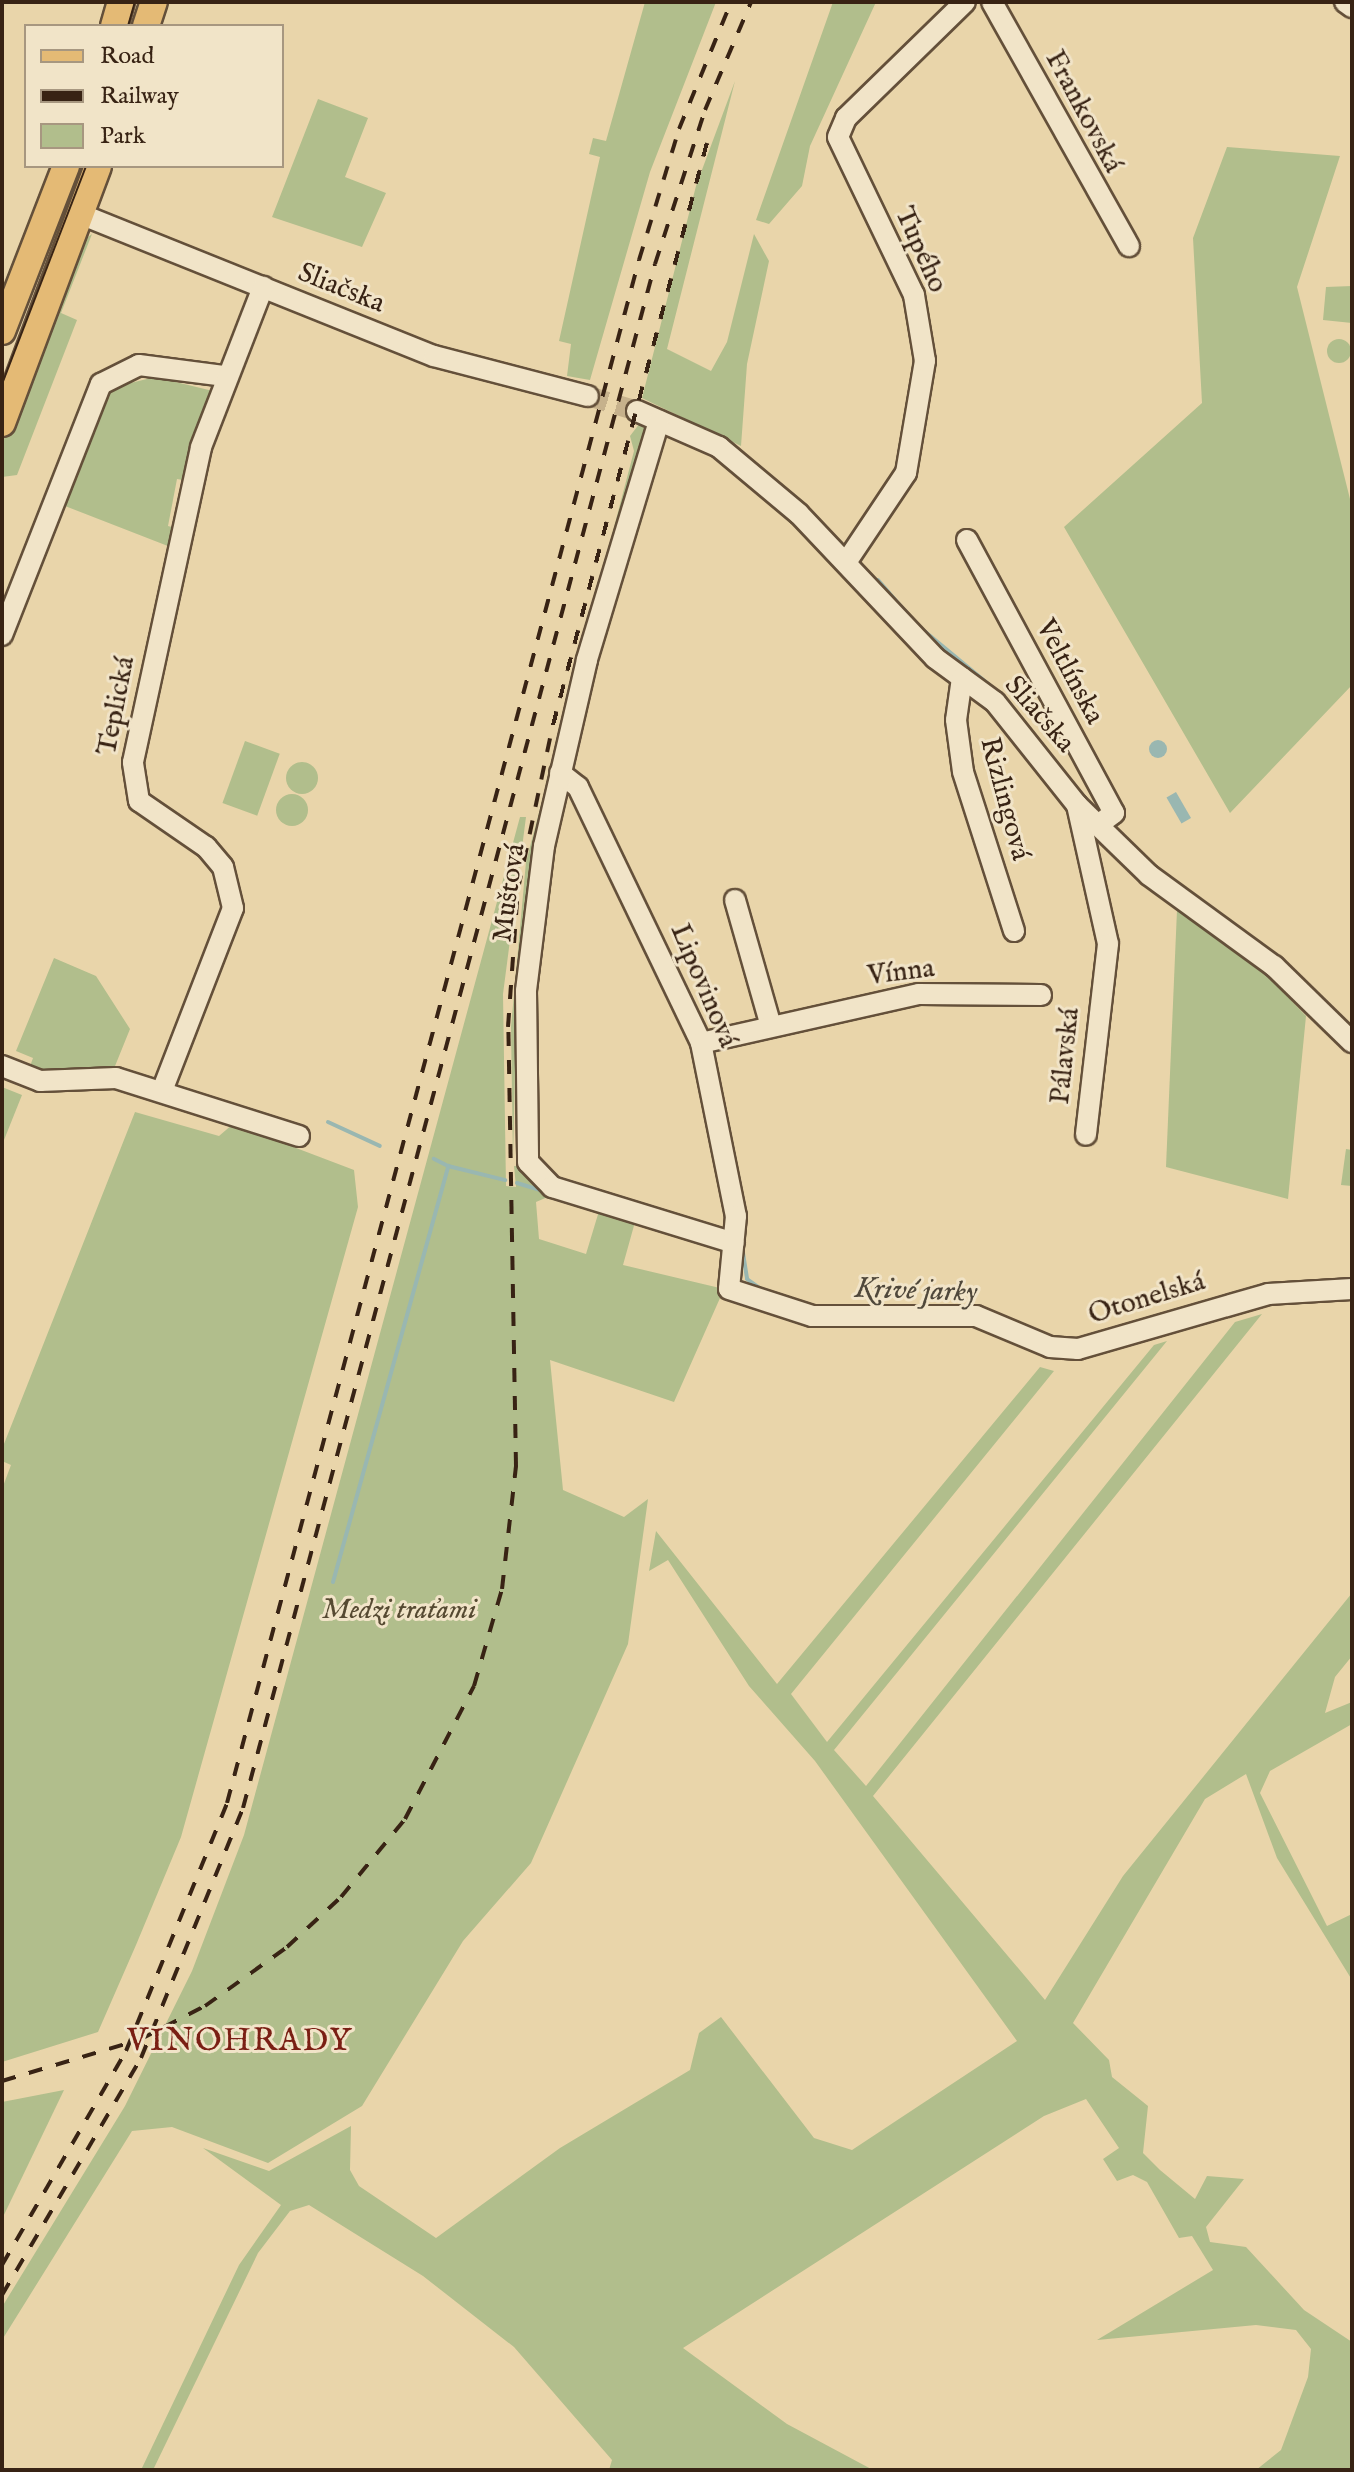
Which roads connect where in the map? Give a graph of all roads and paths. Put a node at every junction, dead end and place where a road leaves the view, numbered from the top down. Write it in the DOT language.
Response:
graph roads {
  1 [pos="121,2"];
  2 [pos="154,2"];
  3 [pos="965,2"];
  4 [pos="992,2"];
  5 [pos="1345,2"];
  6 [pos="1352,7"];
  7 [pos="115,24"];
  8 [pos="147,24"];
  9 [pos="65,168"];
  10 [pos="97,168"];
  11 [pos="80,214"];
  12 [pos="1129,246"];
  13 [pos="263,287"];
  14 [pos="2,331"];
  15 [pos="225,376"];
  16 [pos="588,396"];
  17 [pos="637,411"];
  18 [pos="659,421"];
  19 [pos="2,423"];
  20 [pos="967,540"];
  21 [pos="847,561"];
  22 [pos="2,635"];
  23 [pos="962,678"];
  24 [pos="560,773"];
  25 [pos="1077,805"];
  26 [pos="1098,825"];
  27 [pos="735,900"];
  28 [pos="1014,931"];
  29 [pos="1041,995"];
  30 [pos="771,1026"];
  31 [pos="1352,1042"];
  32 [pos="701,1043"];
  33 [pos="2,1066"];
  34 [pos="162,1091"];
  35 [pos="1086,1135"];
  36 [pos="299,1136"];
  37 [pos="734,1243"];
  38 [pos="729,1289"];
  39 [pos="1352,1289"];
  1 -- 7 [label="main road"];
  2 -- 8 [label="main road"];
  3 -- 21 [label="street, Tupého"];
  4 -- 12 [label="street, Frankovská"];
  5 -- 6 [label="street"];
  9 -- 14 [label="main road"];
  10 -- 11 [label="main road"];
  11 -- 13 [label="street, Sliačska"];
  11 -- 19 [label="main road"];
  13 -- 15 [label="street, Teplická"];
  13 -- 16 [label="street, Sliačska"];
  15 -- 22 [label="street"];
  15 -- 34 [label="street, Teplická"];
  17 -- 18 [label="street, Sliačska"];
  18 -- 21 [label="street, Sliačska"];
  18 -- 24 [label="street, Muštová"];
  20 -- 26 [label="street, Veltlínska"];
  21 -- 23 [label="street, Sliačska"];
  23 -- 25 [label="street, Sliačska"];
  23 -- 28 [label="street, Rizlingová"];
  24 -- 32 [label="street, Lipovinová"];
  24 -- 37 [label="street, Muštová"];
  25 -- 26 [label="street, Sliačska"];
  25 -- 35 [label="street, Pálavská"];
  26 -- 31 [label="street, Sliačska"];
  27 -- 30 [label="street"];
  29 -- 30 [label="street, Vínna"];
  30 -- 32 [label="street, Vínna"];
  32 -- 37 [label="street, Lipovinová"];
  33 -- 34 [label="street"];
  34 -- 36 [label="street"];
  37 -- 38 [label="street, Lipovinová"];
  38 -- 39 [label="street, Otonelská"];
}
